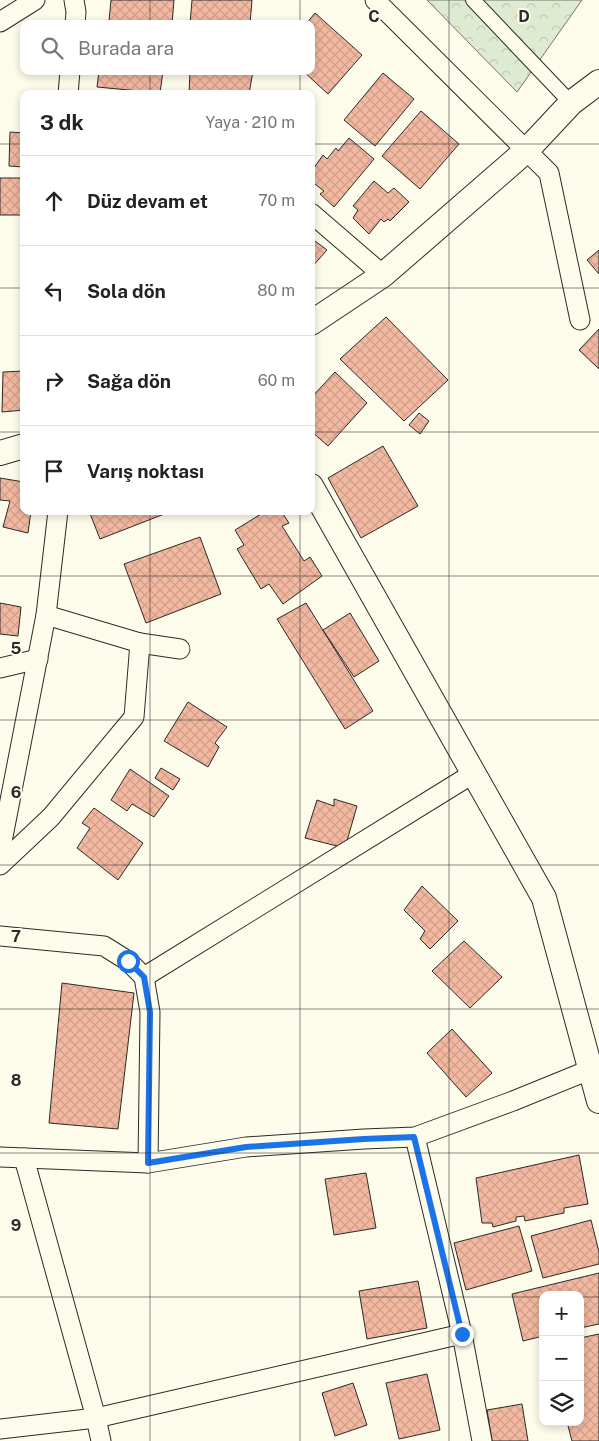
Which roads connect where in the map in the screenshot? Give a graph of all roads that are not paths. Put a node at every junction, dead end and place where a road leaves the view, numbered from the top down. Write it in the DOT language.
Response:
graph roads {
  1 [pos="35,0"];
  2 [pos="74,0"];
  3 [pos="375,0"];
  4 [pos="473,0"];
  5 [pos="75,20"];
  6 [pos="0,22"];
  7 [pos="70,75"];
  8 [pos="599,82"];
  9 [pos="68,90"];
  10 [pos="571,103"];
  11 [pos="527,150"];
  12 [pos="315,216"];
  13 [pos="383,275"];
  14 [pos="580,320"];
  15 [pos="315,325"];
  16 [pos="20,447"];
  17 [pos="0,453"];
  18 [pos="315,493"];
  19 [pos="58,515"];
  20 [pos="46,615"];
  21 [pos="140,643"];
  22 [pos="180,649"];
  23 [pos="38,659"];
  24 [pos="0,668"];
  25 [pos="474,773"];
  26 [pos="0,852"];
  27 [pos="0,865"];
  28 [pos="0,936"];
  29 [pos="144,977"];
  30 [pos="594,1068"];
  31 [pos="599,1100"];
  32 [pos="414,1137"];
  33 [pos="0,1157"];
  34 [pos="24,1158"];
  35 [pos="148,1163"];
  36 [pos="462,1334"];
  37 [pos="96,1418"];
  38 [pos="0,1429"];
  39 [pos="101,1441"];
  40 [pos="482,1441"];
  1 -- 6 [label="street"];
  2 -- 5 [label="street"];
  3 -- 11 [label="street"];
  4 -- 10 [label="street"];
  7 -- 9 [label="street"];
  8 -- 10 [label="street"];
  10 -- 11 [label="street"];
  11 -- 13 [label="street"];
  11 -- 14 [label="street"];
  12 -- 13 [label="street"];
  13 -- 15 [label="street"];
  16 -- 17 [label="street"];
  18 -- 25 [label="street"];
  19 -- 20 [label="street"];
  20 -- 21 [label="street"];
  20 -- 23 [label="street"];
  21 -- 22 [label="street"];
  21 -- 27 [label="street"];
  23 -- 24 [label="street"];
  23 -- 26 [label="street"];
  25 -- 29 [label="street"];
  25 -- 30 [label="street"];
  28 -- 29 [label="street"];
  29 -- 35 [label="street"];
  30 -- 31 [label="street"];
  30 -- 32 [label="street"];
  32 -- 35 [label="street"];
  32 -- 36 [label="street"];
  33 -- 34 [label="street"];
  34 -- 35 [label="street"];
  34 -- 37 [label="street"];
  36 -- 37 [label="street"];
  36 -- 40 [label="street"];
  37 -- 38 [label="street"];
  37 -- 39 [label="street"];
}
